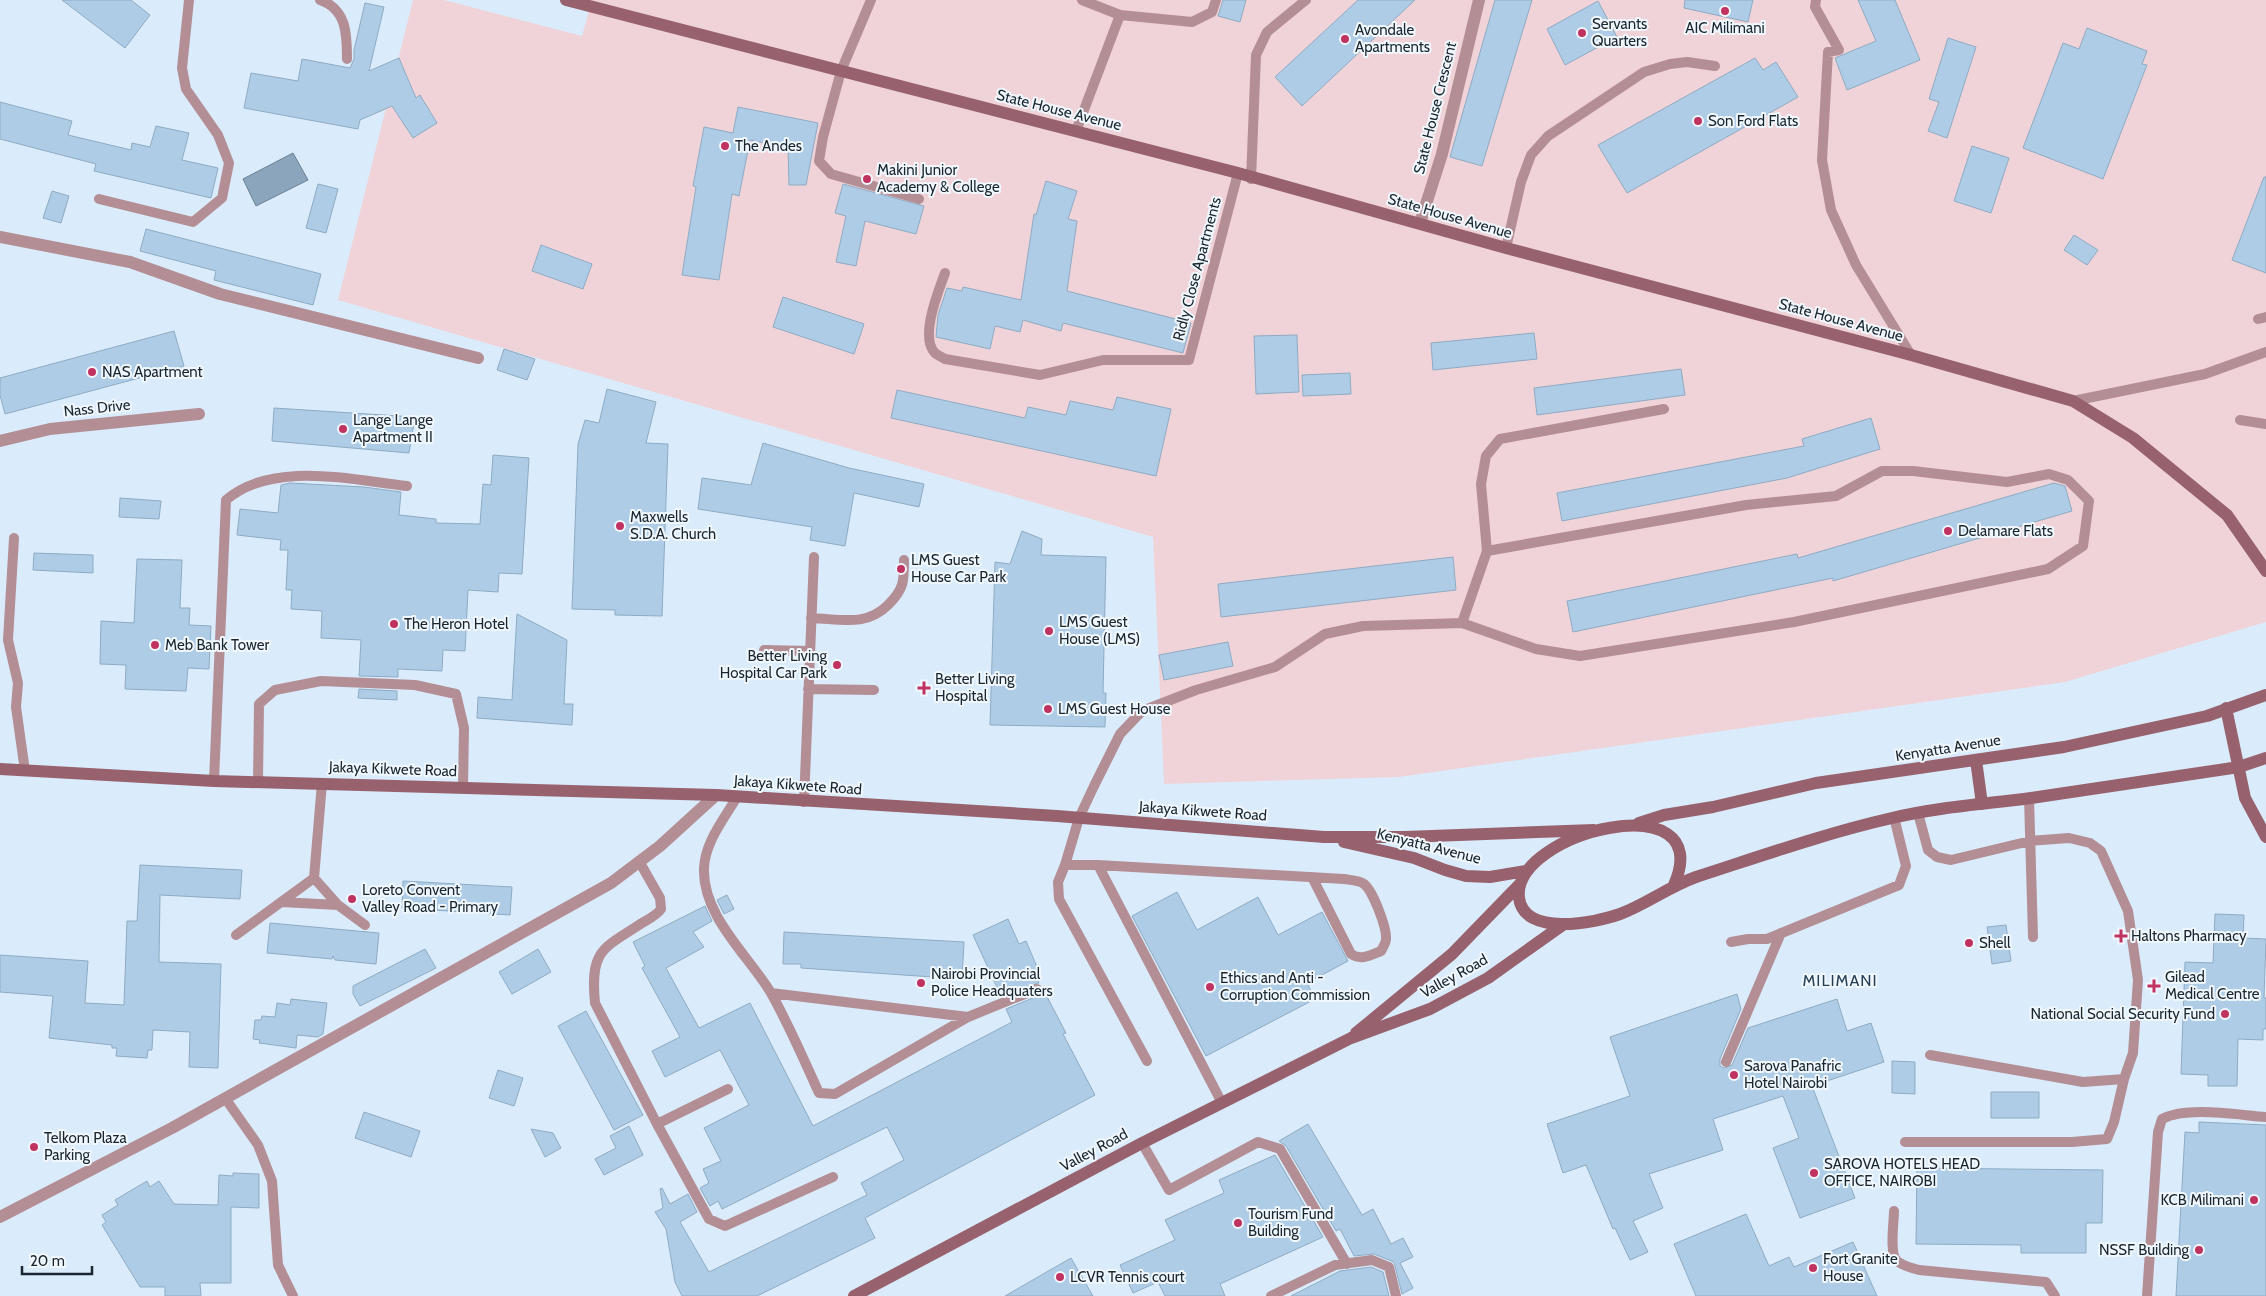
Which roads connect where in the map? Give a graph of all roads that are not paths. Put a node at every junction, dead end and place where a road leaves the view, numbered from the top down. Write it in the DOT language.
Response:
graph roads {
  1 [pos="189,0"];
  2 [pos="320,0"];
  3 [pos="566,0"];
  4 [pos="871,0"];
  5 [pos="1082,0"];
  6 [pos="1216,0"];
  7 [pos="1306,0"];
  8 [pos="1479,0"];
  9 [pos="1816,0"];
  10 [pos="581,2"];
  11 [pos="1120,15"];
  12 [pos="347,59"];
  13 [pos="1716,66"];
  14 [pos="841,71"];
  15 [pos="1076,131"];
  16 [pos="1238,174"];
  17 [pos="1251,178"];
  18 [pos="98,199"];
  19 [pos="918,200"];
  20 [pos="1420,223"];
  21 [pos="0,237"];
  22 [pos="1506,248"];
  23 [pos="945,273"];
  24 [pos="2266,352"];
  25 [pos="1911,355"];
  26 [pos="478,358"];
  27 [pos="2073,400"];
  28 [pos="1664,409"];
  29 [pos="199,414"];
  30 [pos="2240,420"];
  31 [pos="2266,424"];
  32 [pos="0,441"];
  33 [pos="407,486"];
  34 [pos="14,538"];
  35 [pos="1487,551"];
  36 [pos="814,557"];
  37 [pos="904,560"];
  38 [pos="2266,571"];
  39 [pos="811,618"];
  40 [pos="1462,622"];
  41 [pos="764,650"];
  42 [pos="810,651"];
  43 [pos="808,688"];
  44 [pos="874,690"];
  45 [pos="2266,695"];
  46 [pos="2226,708"];
  47 [pos="2266,758"];
  48 [pos="1976,760"];
  49 [pos="2239,766"];
  50 [pos="0,769"];
  51 [pos="26,771"];
  52 [pos="214,780"];
  53 [pos="258,782"];
  54 [pos="322,783"];
  55 [pos="463,788"];
  56 [pos="716,795"];
  57 [pos="737,797"];
  58 [pos="2029,798"];
  59 [pos="804,802"];
  60 [pos="1982,804"];
  61 [pos="1918,813"];
  62 [pos="1894,817"];
  63 [pos="1079,818"];
  64 [pos="1634,825"];
  65 [pos="1594,830"];
  66 [pos="1324,837"];
  67 [pos="2266,837"];
  68 [pos="2030,841"];
  69 [pos="639,861"];
  70 [pos="1065,865"];
  71 [pos="1098,865"];
  72 [pos="1526,871"];
  73 [pos="1312,877"];
  74 [pos="314,878"];
  75 [pos="1674,884"];
  76 [pos="1519,885"];
  77 [pos="281,902"];
  78 [pos="338,905"];
  79 [pos="365,924"];
  80 [pos="1564,924"];
  81 [pos="1782,933"];
  82 [pos="236,935"];
  83 [pos="2034,937"];
  84 [pos="1731,942"];
  85 [pos="1037,989"];
  86 [pos="771,993"];
  87 [pos="968,1017"];
  88 [pos="1351,1038"];
  89 [pos="1930,1055"];
  90 [pos="1148,1061"];
  91 [pos="1726,1062"];
  92 [pos="2124,1079"];
  93 [pos="728,1089"];
  94 [pos="225,1098"];
  95 [pos="1222,1103"];
  96 [pos="2266,1117"];
  97 [pos="657,1124"];
  98 [pos="1905,1142"];
  99 [pos="1142,1143"];
  100 [pos="833,1177"];
  101 [pos="1894,1211"];
  102 [pos="0,1217"];
  103 [pos="1347,1264"];
  104 [pos="293,1296"];
  105 [pos="854,1296"];
  106 [pos="1271,1296"];
  107 [pos="1396,1296"];
  108 [pos="2055,1296"];
  109 [pos="2147,1296"];
  1 -- 18 [label="lane"];
  2 -- 12 [label="lane"];
  3 -- 10 [label="main road, State House Avenue"];
  4 -- 14 [label="lane"];
  5 -- 11 [label="lane"];
  6 -- 11 [label="lane"];
  7 -- 17 [label="lane"];
  8 -- 20 [label="street, State House Crescent"];
  9 -- 25 [label="lane"];
  10 -- 14 [label="main road, State House Avenue"];
  11 -- 15 [label="lane"];
  13 -- 22 [label="lane"];
  14 -- 15 [label="main road, State House Avenue"];
  14 -- 19 [label="lane"];
  15 -- 16 [label="main road, State House Avenue"];
  16 -- 17 [label="main road, State House Avenue"];
  16 -- 23 [label="lane, Ridly Close Apartments"];
  17 -- 20 [label="main road, State House Avenue"];
  20 -- 22 [label="main road, State House Avenue"];
  21 -- 26 [label="street"];
  22 -- 25 [label="main road, State House Avenue"];
  24 -- 27 [label="lane"];
  25 -- 27 [label="main road, State House Avenue"];
  27 -- 38 [label="main road, State House Avenue"];
  28 -- 35 [label="lane"];
  29 -- 32 [label="street, Nass Drive"];
  30 -- 31 [label="lane"];
  33 -- 52 [label="lane"];
  34 -- 51 [label="lane"];
  35 -- 40 [label="lane"];
  35 -- 40 [label="lane"];
  36 -- 39 [label="lane"];
  37 -- 39 [label="lane"];
  39 -- 42 [label="lane"];
  40 -- 63 [label="lane"];
  41 -- 42 [label="lane"];
  42 -- 43 [label="lane"];
  43 -- 44 [label="lane"];
  43 -- 59 [label="lane"];
  45 -- 46 [label="main road, Kenyatta Avenue"];
  46 -- 48 [label="main road, Kenyatta Avenue"];
  46 -- 49 [label="main road"];
  47 -- 49 [label="main road"];
  48 -- 60 [label="main road"];
  48 -- 64 [label="main road, Kenyatta Avenue"];
  49 -- 58 [label="main road"];
  49 -- 67 [label="main road"];
  50 -- 51 [label="main road, Jakaya Kikwete Road"];
  51 -- 52 [label="main road, Jakaya Kikwete Road"];
  52 -- 53 [label="main road, Jakaya Kikwete Road"];
  53 -- 54 [label="main road, Jakaya Kikwete Road"];
  53 -- 55 [label="lane"];
  54 -- 55 [label="main road, Jakaya Kikwete Road"];
  54 -- 74 [label="lane"];
  55 -- 56 [label="main road, Jakaya Kikwete Road"];
  56 -- 57 [label="main road, Jakaya Kikwete Road"];
  56 -- 69 [label="street"];
  57 -- 59 [label="main road, Jakaya Kikwete Road"];
  57 -- 86 [label="lane"];
  58 -- 60 [label="main road"];
  58 -- 68 [label="lane"];
  59 -- 63 [label="main road, Jakaya Kikwete Road"];
  60 -- 61 [label="main road"];
  61 -- 62 [label="main road"];
  61 -- 68 [label="lane"];
  62 -- 75 [label="main road"];
  62 -- 81 [label="lane"];
  63 -- 66 [label="main road, Jakaya Kikwete Road"];
  63 -- 70 [label="lane"];
  64 -- 65 [label="main road"];
  64 -- 75 [label="main road"];
  65 -- 66 [label="main road, Jakaya Kikwete Road"];
  65 -- 72 [label="main road"];
  66 -- 72 [label="main road, Kenyatta Avenue"];
  68 -- 83 [label="lane"];
  68 -- 92 [label="lane"];
  69 -- 94 [label="street"];
  69 -- 97 [label="lane"];
  70 -- 71 [label="lane"];
  70 -- 90 [label="lane"];
  71 -- 73 [label="lane"];
  71 -- 95 [label="lane"];
  72 -- 76 [label="main road, Valley Road"];
  73 -- 73 [label="lane"];
  74 -- 77 [label="lane"];
  74 -- 78 [label="lane"];
  75 -- 80 [label="main road"];
  76 -- 80 [label="main road"];
  76 -- 88 [label="main road, Valley Road"];
  77 -- 78 [label="lane"];
  77 -- 82 [label="lane"];
  78 -- 79 [label="lane"];
  80 -- 88 [label="main road, Valley Road"];
  81 -- 84 [label="lane"];
  81 -- 91 [label="lane"];
  85 -- 87 [label="lane"];
  86 -- 87 [label="lane"];
  86 -- 87 [label="lane"];
  88 -- 95 [label="main road, Valley Road"];
  89 -- 92 [label="lane"];
  92 -- 98 [label="lane"];
  93 -- 97 [label="lane"];
  94 -- 102 [label="street"];
  94 -- 104 [label="lane"];
  95 -- 99 [label="main road, Valley Road"];
  96 -- 109 [label="lane"];
  97 -- 100 [label="lane"];
  99 -- 103 [label="lane"];
  99 -- 105 [label="main road, Valley Road"];
  101 -- 108 [label="lane"];
  103 -- 106 [label="lane"];
  103 -- 107 [label="lane"];
}
